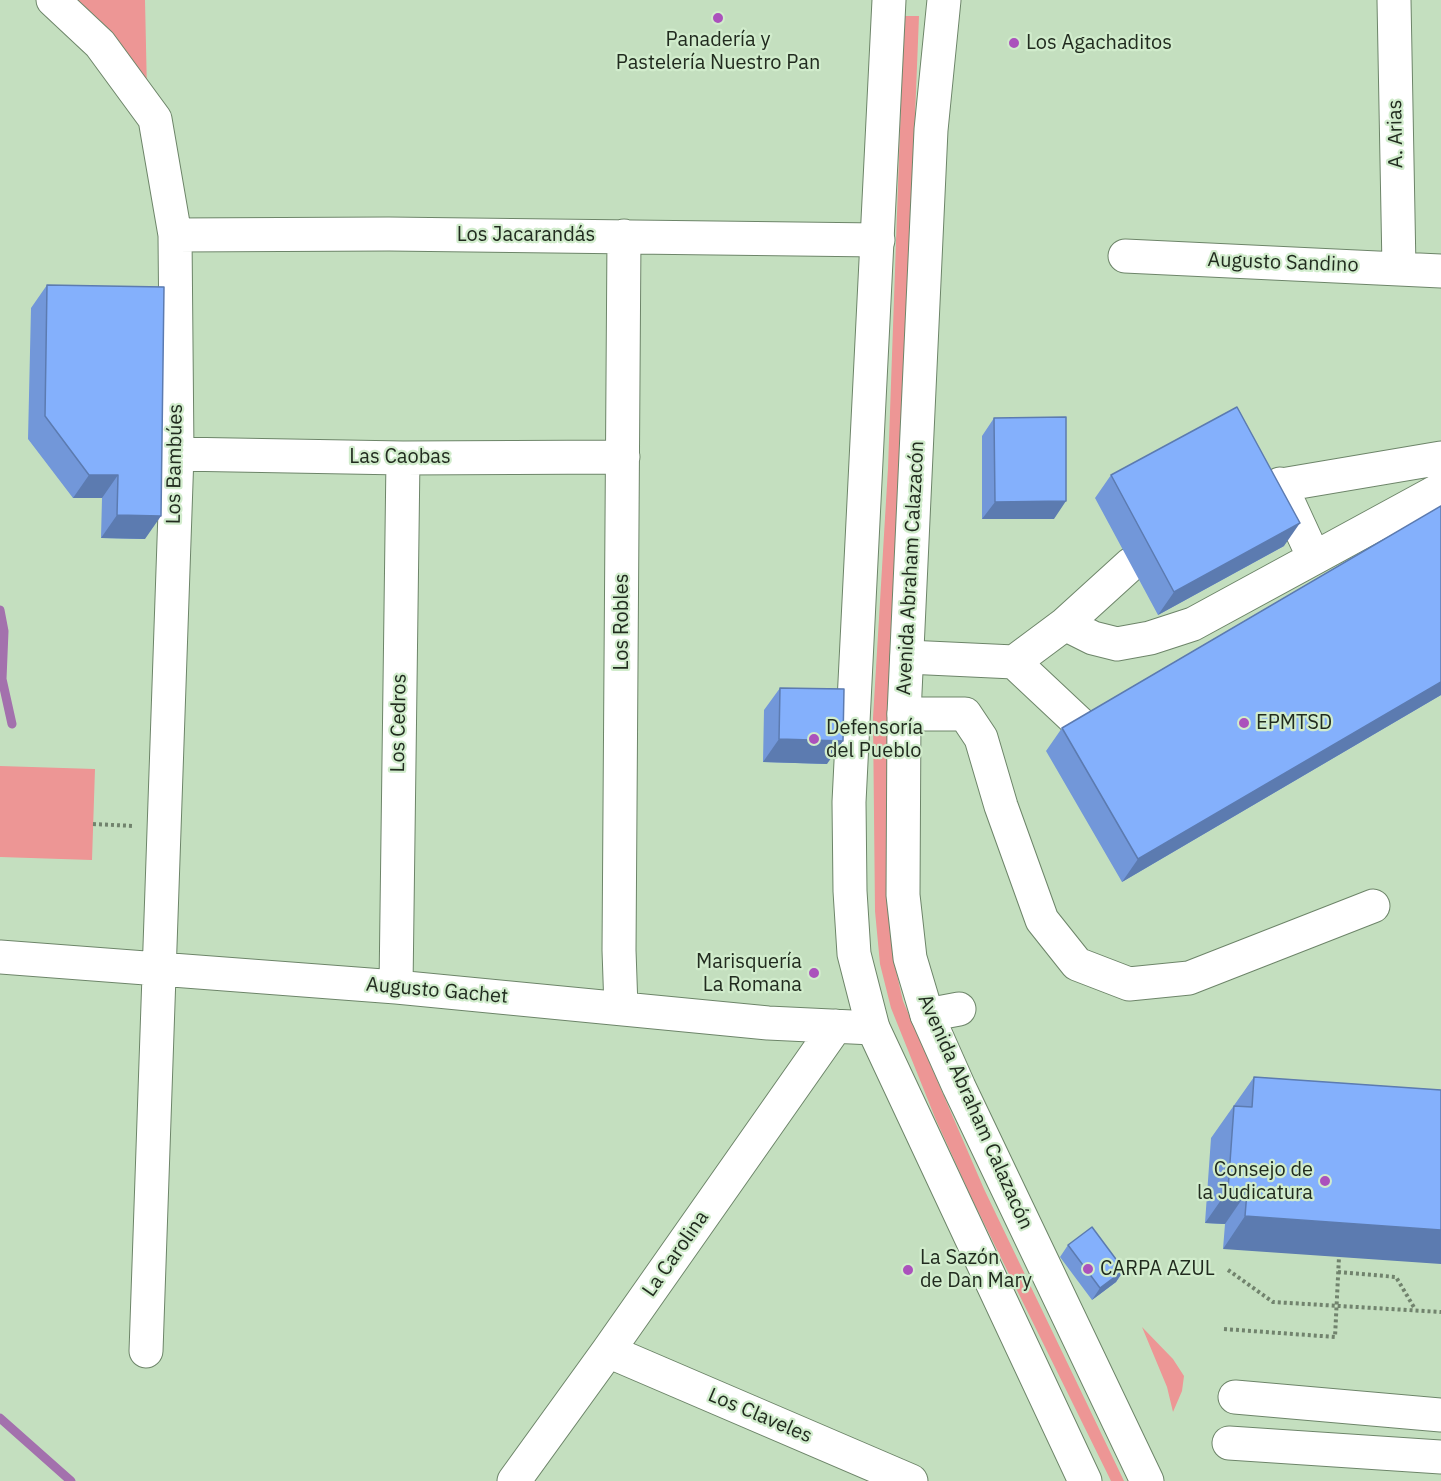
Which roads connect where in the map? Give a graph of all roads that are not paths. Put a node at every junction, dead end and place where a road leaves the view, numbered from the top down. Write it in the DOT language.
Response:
graph roads {
  1 [pos="52,0"];
  2 [pos="889,0"];
  3 [pos="944,0"];
  4 [pos="1394,0"];
  5 [pos="175,235"];
  6 [pos="624,236"];
  7 [pos="878,240"];
  8 [pos="1125,256"];
  9 [pos="1399,268"];
  10 [pos="1441,271"];
  11 [pos="177,454"];
  12 [pos="623,457"];
  13 [pos="403,458"];
  14 [pos="1441,458"];
  15 [pos="1441,489"];
  16 [pos="1314,558"];
  17 [pos="1131,564"];
  18 [pos="1065,624"];
  19 [pos="907,657"];
  20 [pos="1014,662"];
  21 [pos="904,714"];
  22 [pos="1138,733"];
  23 [pos="1373,906"];
  24 [pos="0,957"];
  25 [pos="160,968"];
  26 [pos="396,987"];
  27 [pos="621,1008"];
  28 [pos="959,1009"];
  29 [pos="927,1016"];
  30 [pos="836,1026"];
  31 [pos="873,1028"];
  32 [pos="146,1351"];
  33 [pos="608,1351"];
  34 [pos="1235,1397"];
  35 [pos="1441,1415"];
  36 [pos="1229,1443"];
  37 [pos="1441,1457"];
  38 [pos="514,1481"];
  39 [pos="911,1481"];
  40 [pos="1085,1481"];
  41 [pos="1147,1481"];
  1 -- 5 [label="street, Los Bambúes"];
  2 -- 7 [label="street"];
  3 -- 19 [label="street, Avenida Abraham Calazacón"];
  4 -- 9 [label="street, A. Arias"];
  5 -- 6 [label="street, Los Jacarandás"];
  5 -- 11 [label="street, Los Bambúes"];
  6 -- 7 [label="street, Los Jacarandás"];
  6 -- 12 [label="street, Los Robles"];
  7 -- 31 [label="street"];
  8 -- 9 [label="street, Augusto Sandino"];
  9 -- 10 [label="street, Augusto Sandino"];
  11 -- 13 [label="street, Las Caobas"];
  11 -- 25 [label="street, Los Bambúes"];
  12 -- 13 [label="street, Las Caobas"];
  12 -- 27 [label="street, Los Robles"];
  13 -- 26 [label="street, Los Cedros"];
  14 -- 16 [label="street"];
  15 -- 16 [label="street"];
  16 -- 18 [label="street"];
  17 -- 18 [label="street"];
  18 -- 20 [label="street"];
  19 -- 20 [label="street"];
  19 -- 21 [label="street, Avenida Abraham Calazacón"];
  20 -- 22 [label="street"];
  21 -- 23 [label="street"];
  21 -- 29 [label="street, Avenida Abraham Calazacón"];
  24 -- 25 [label="street, Augusto Gachet"];
  25 -- 26 [label="street, Augusto Gachet"];
  25 -- 32 [label="street, Los Bambúes"];
  26 -- 27 [label="street, Augusto Gachet"];
  27 -- 30 [label="street, Augusto Gachet"];
  28 -- 29 [label="street"];
  29 -- 41 [label="street, Avenida Abraham Calazacón"];
  30 -- 31 [label="street, Augusto Gachet"];
  30 -- 33 [label="street, La Carolina"];
  31 -- 40 [label="street"];
  33 -- 38 [label="street, La Carolina"];
  33 -- 39 [label="street, Los Claveles"];
  34 -- 35 [label="street"];
  36 -- 37 [label="street"];
}
